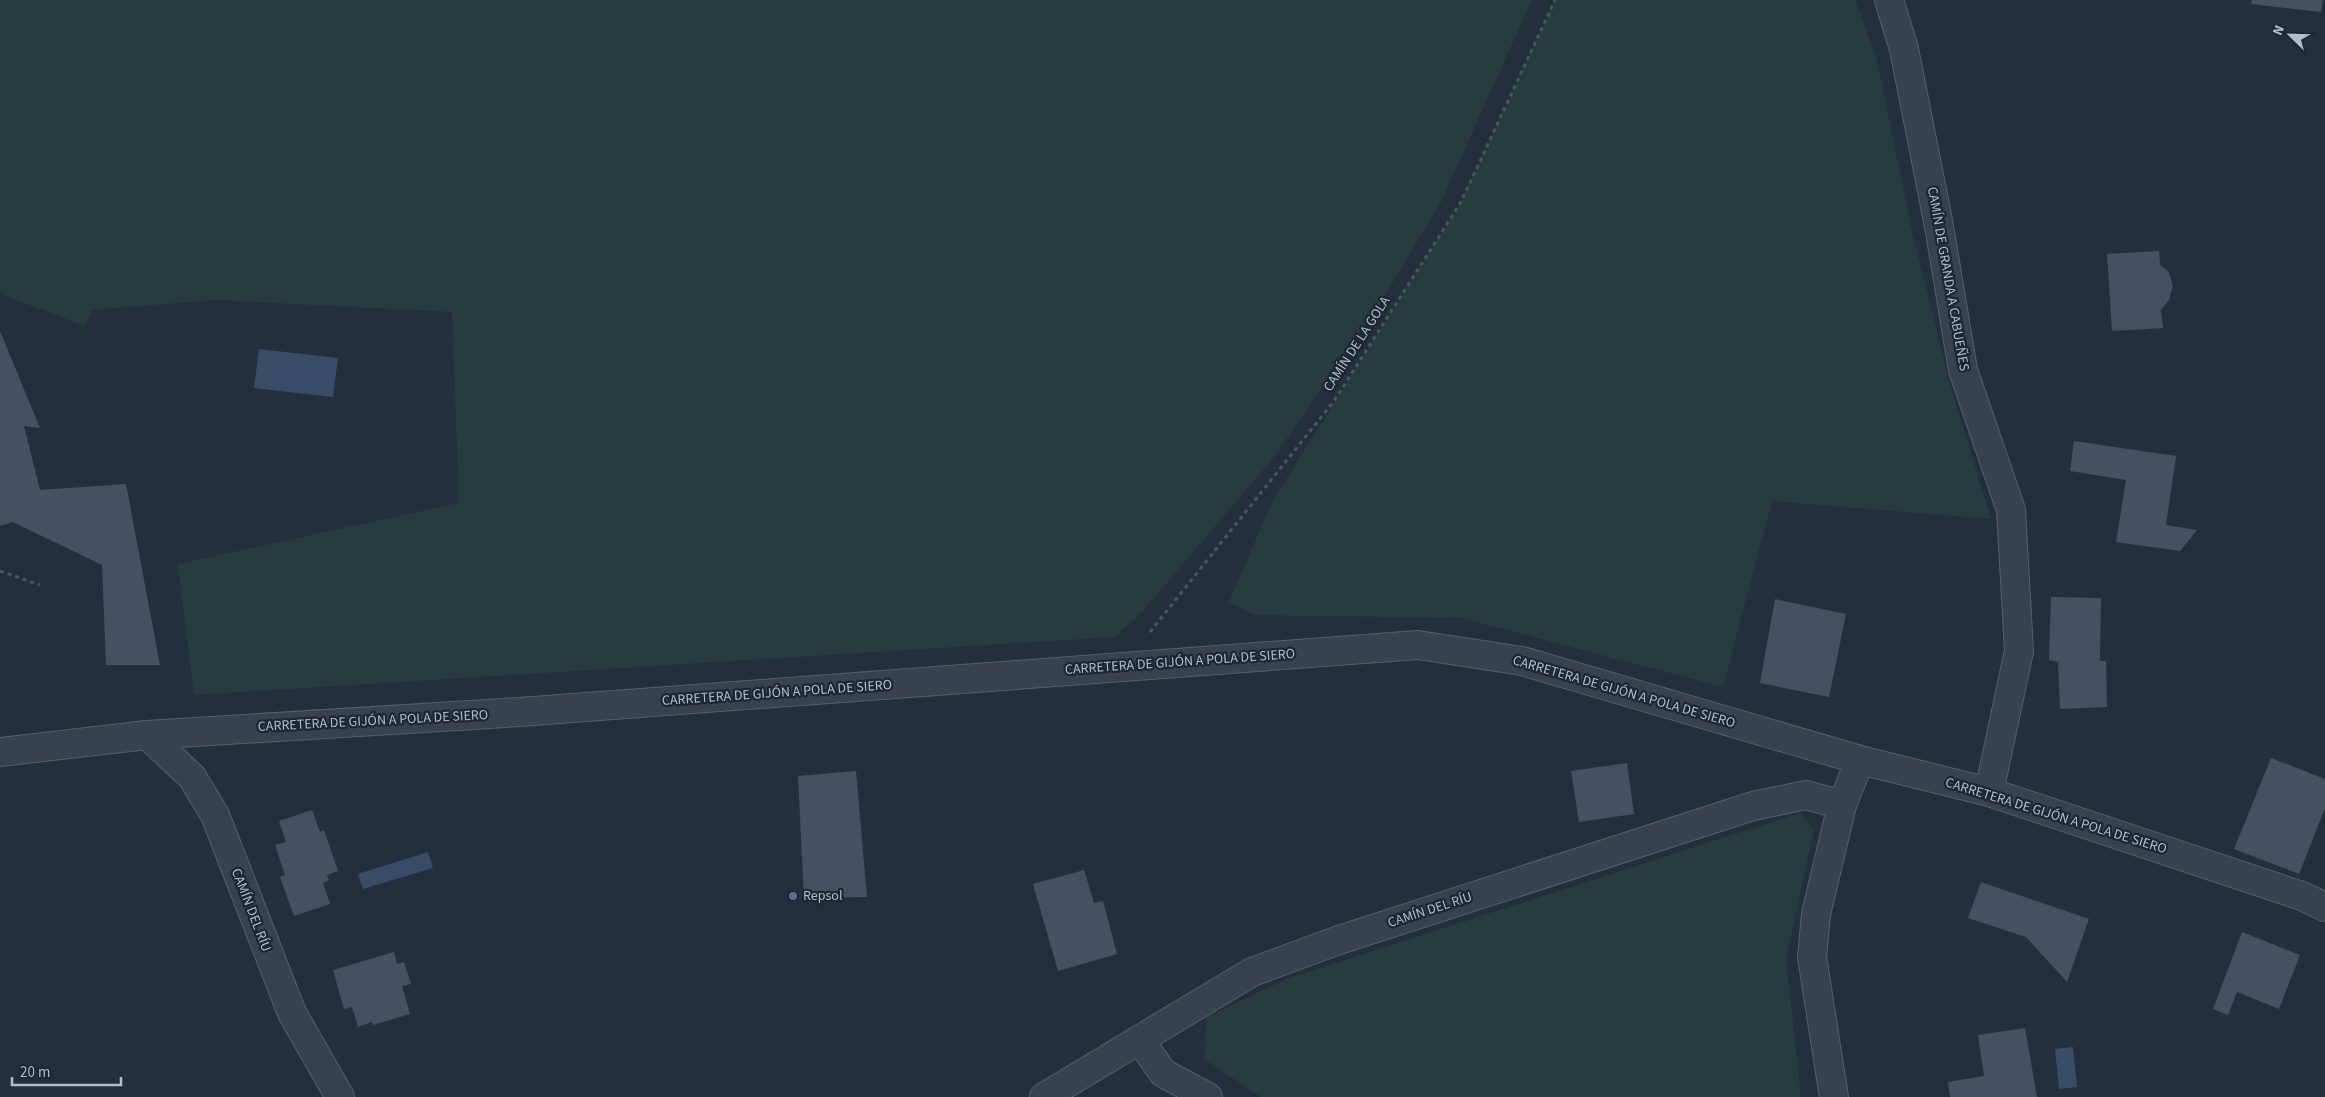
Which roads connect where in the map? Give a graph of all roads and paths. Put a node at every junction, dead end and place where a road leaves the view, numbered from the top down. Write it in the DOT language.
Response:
graph roads {
  1 [pos="1555,0"];
  2 [pos="1889,0"];
  3 [pos="0,571"];
  4 [pos="40,585"];
  5 [pos="1125,666"];
  6 [pos="147,735"];
  7 [pos="0,752"];
  8 [pos="1860,760"];
  9 [pos="1989,792"];
  10 [pos="1842,805"];
  11 [pos="2325,907"];
  12 [pos="1140,1040"];
  13 [pos="340,1097"];
  14 [pos="1044,1097"];
  15 [pos="1208,1097"];
  16 [pos="1834,1097"];
  1 -- 5 [label="path, CAMÍN DE LA GOLA"];
  2 -- 9 [label="street, CAMÍN DE GRANDA A CABUEÑES"];
  3 -- 4 [label="path"];
  5 -- 6 [label="street, CARRETERA DE GIJÓN A POLA DE SIERO"];
  5 -- 8 [label="street, CARRETERA DE GIJÓN A POLA DE SIERO"];
  6 -- 7 [label="street, CARRETERA DE GIJÓN A POLA DE SIERO"];
  6 -- 13 [label="street, CAMÍN DEL RÍU"];
  8 -- 9 [label="street, CARRETERA DE GIJÓN A POLA DE SIERO"];
  8 -- 10 [label="street"];
  9 -- 11 [label="street, CARRETERA DE GIJÓN A POLA DE SIERO"];
  10 -- 12 [label="street, CAMÍN DEL RÍU"];
  10 -- 16 [label="street"];
  12 -- 14 [label="street, CAMÍN DEL RÍU"];
  12 -- 15 [label="street"];
}
